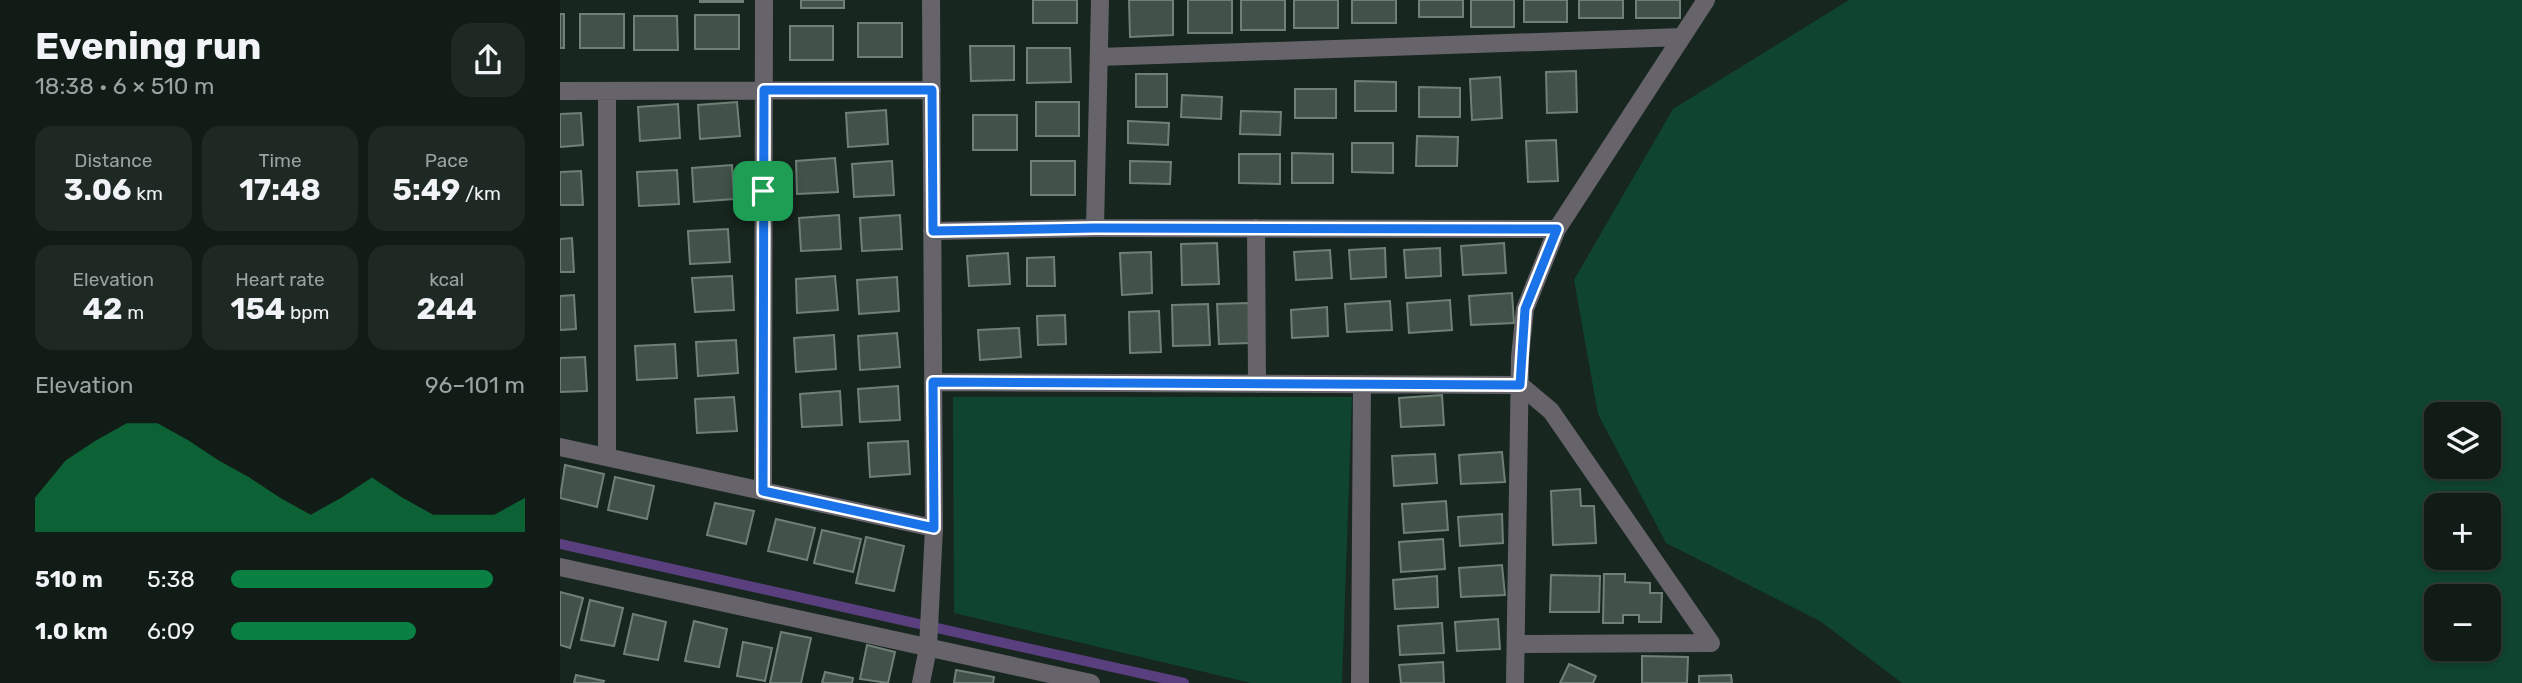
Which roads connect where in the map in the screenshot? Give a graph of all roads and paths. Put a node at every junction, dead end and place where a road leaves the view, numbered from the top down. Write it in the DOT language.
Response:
graph roads {
  1 [pos="764,0"];
  2 [pos="931,0"];
  3 [pos="1100,0"];
  4 [pos="1706,0"];
  5 [pos="1682,37"];
  6 [pos="1099,57"];
  7 [pos="764,90"];
  8 [pos="932,90"];
  9 [pos="560,91"];
  10 [pos="607,91"];
  11 [pos="1095,228"];
  12 [pos="1256,228"];
  13 [pos="1557,229"];
  14 [pos="933,231"];
  15 [pos="933,382"];
  16 [pos="1257,384"];
  17 [pos="1362,384"];
  18 [pos="1520,385"];
  19 [pos="560,447"];
  20 [pos="607,457"];
  21 [pos="763,491"];
  22 [pos="934,528"];
  23 [pos="560,567"];
  24 [pos="1517,644"];
  25 [pos="928,648"];
  26 [pos="921,683"];
  27 [pos="1091,683"];
  28 [pos="1360,683"];
  29 [pos="1515,683"];
  1 -- 7 [label="street"];
  2 -- 8 [label="street"];
  3 -- 6 [label="street"];
  4 -- 5 [label="street"];
  5 -- 6 [label="street"];
  5 -- 13 [label="street"];
  6 -- 11 [label="street"];
  7 -- 8 [label="street"];
  7 -- 10 [label="street"];
  7 -- 21 [label="street"];
  8 -- 14 [label="street"];
  9 -- 10 [label="street"];
  10 -- 20 [label="street"];
  11 -- 12 [label="street"];
  11 -- 14 [label="street"];
  12 -- 13 [label="street"];
  12 -- 16 [label="street"];
  13 -- 18 [label="street"];
  14 -- 15 [label="street"];
  15 -- 16 [label="street"];
  15 -- 22 [label="street"];
  16 -- 17 [label="street"];
  17 -- 18 [label="street"];
  17 -- 28 [label="street"];
  18 -- 24 [label="street"];
  18 -- 24 [label="street"];
  19 -- 20 [label="street"];
  20 -- 21 [label="street"];
  21 -- 22 [label="street"];
  22 -- 25 [label="street"];
  23 -- 25 [label="street"];
  24 -- 29 [label="street"];
  25 -- 26 [label="street"];
  25 -- 27 [label="street"];
}
